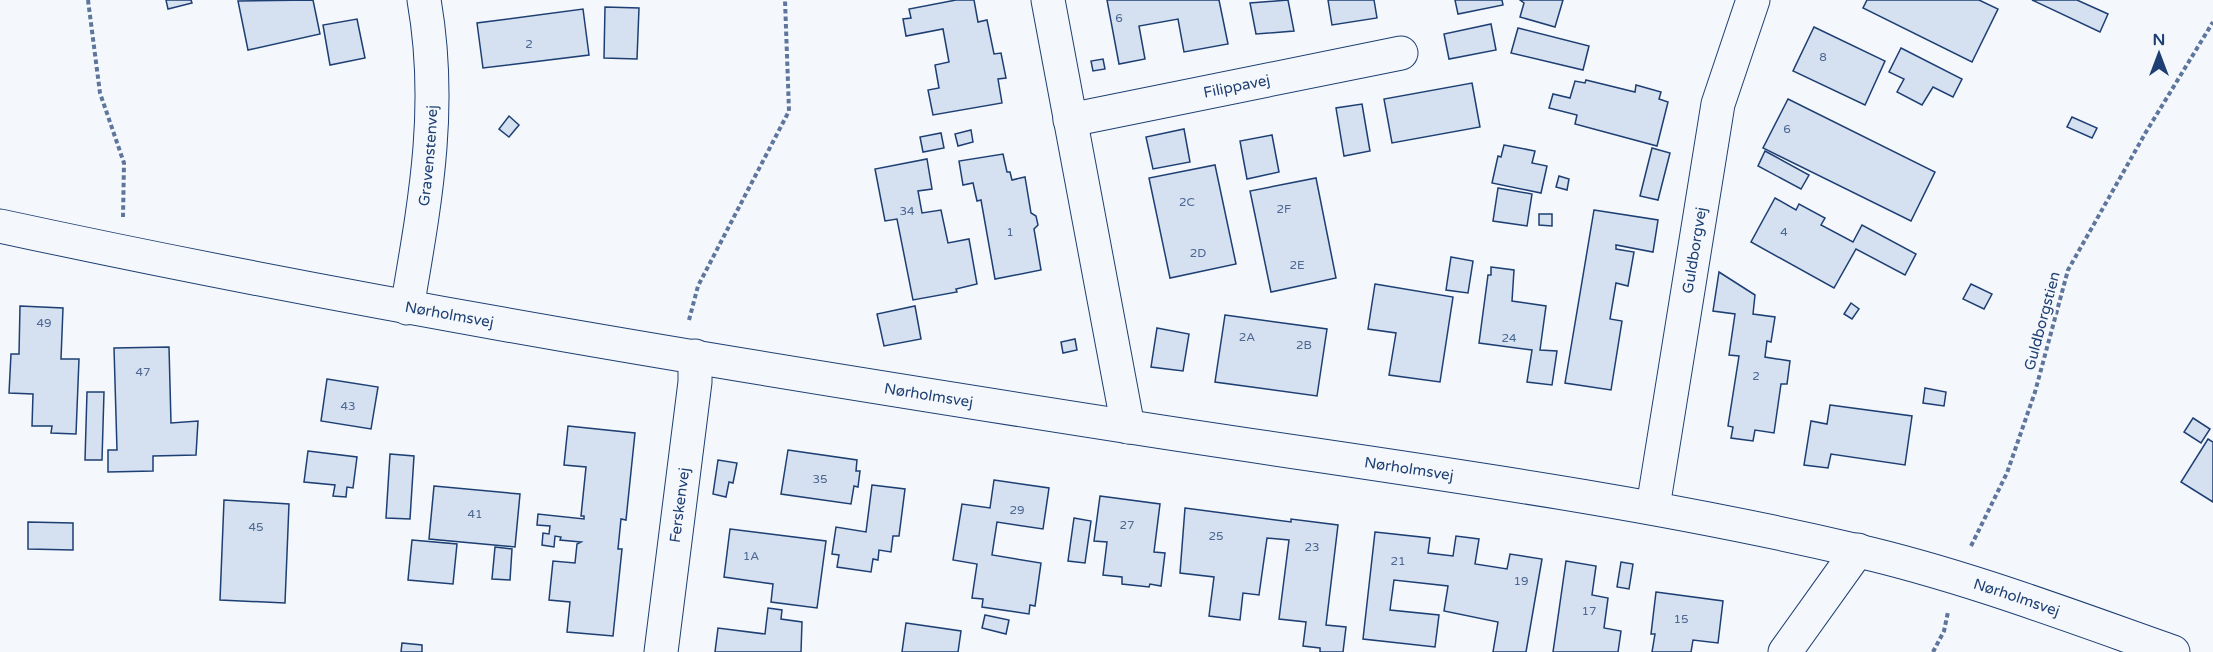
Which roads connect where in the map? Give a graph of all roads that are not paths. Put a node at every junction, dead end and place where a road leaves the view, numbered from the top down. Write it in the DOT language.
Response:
graph roads {
  1 [pos="424,0"];
  2 [pos="1048,0"];
  3 [pos="1753,0"];
  4 [pos="1401,53"];
  5 [pos="1070,120"];
  6 [pos="0,226"];
  7 [pos="407,308"];
  8 [pos="695,356"];
  9 [pos="1128,427"];
  10 [pos="1653,507"];
  11 [pos="1858,550"];
  12 [pos="662,652"];
  13 [pos="1785,652"];
  14 [pos="2172,652"];
  1 -- 7 [label="street, Gravenstenvej"];
  2 -- 5 [label="street"];
  3 -- 10 [label="street, Guldborgvej"];
  4 -- 5 [label="street, Filippavej"];
  5 -- 9 [label="street"];
  6 -- 7 [label="street, Nørholmsvej"];
  7 -- 8 [label="street, Nørholmsvej"];
  8 -- 9 [label="street, Nørholmsvej"];
  8 -- 12 [label="street, Ferskenvej"];
  9 -- 10 [label="street, Nørholmsvej"];
  10 -- 11 [label="street, Nørholmsvej"];
  11 -- 13 [label="street"];
  11 -- 14 [label="street, Nørholmsvej"];
}
